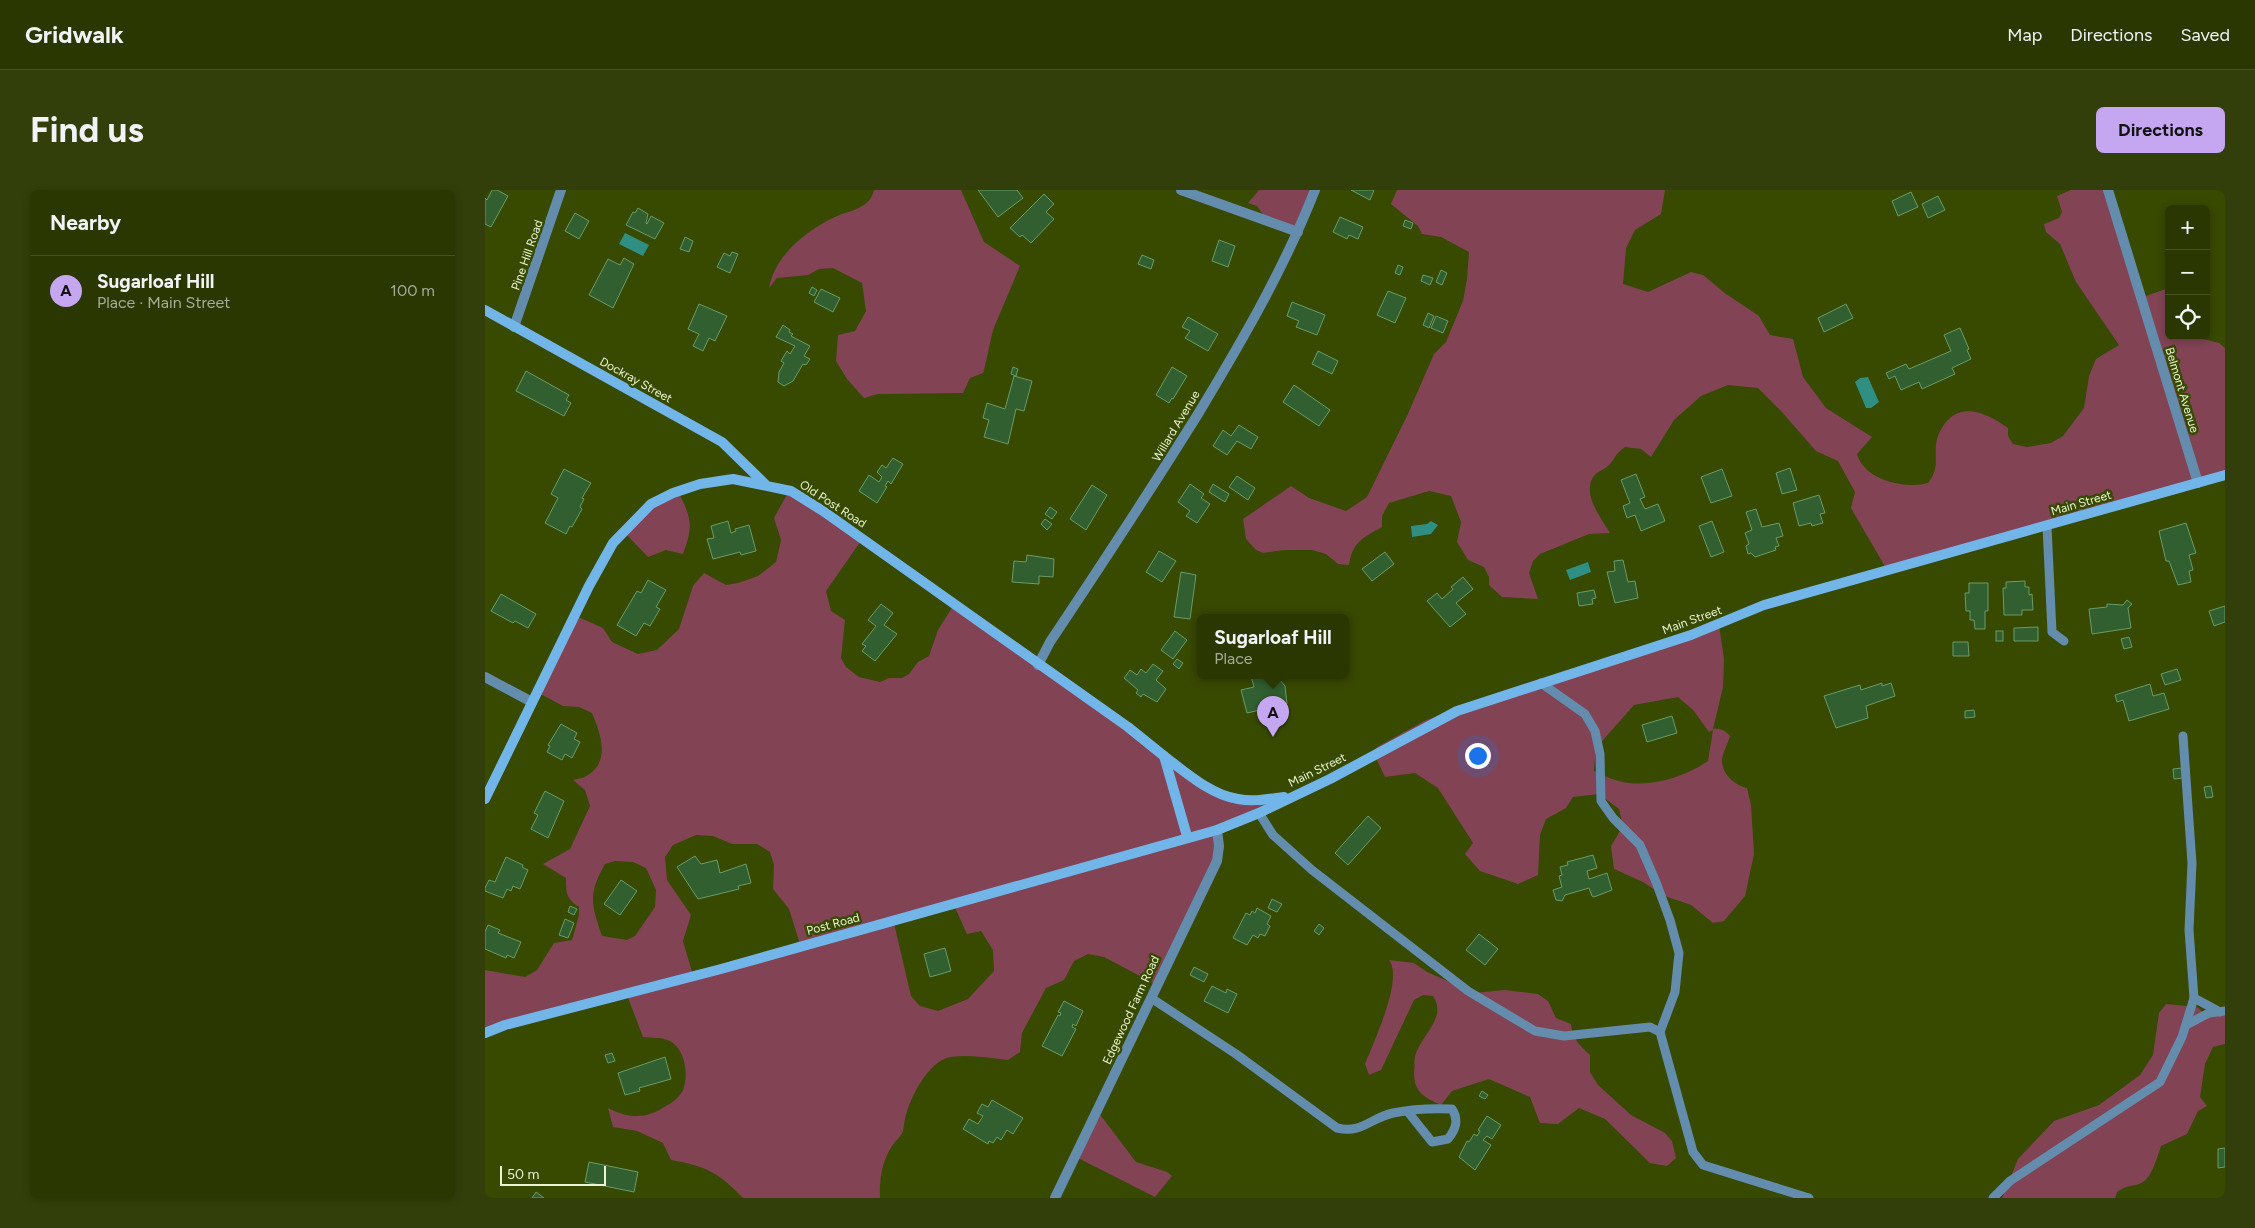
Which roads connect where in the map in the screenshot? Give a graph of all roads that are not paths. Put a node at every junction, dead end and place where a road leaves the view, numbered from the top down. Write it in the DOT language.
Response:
graph roads {
  1 [pos="561,190"];
  2 [pos="1181,190"];
  3 [pos="1315,190"];
  4 [pos="2108,190"];
  5 [pos="1298,232"];
  6 [pos="485,310"];
  7 [pos="514,327"];
  8 [pos="2225,475"];
  9 [pos="2198,483"];
  10 [pos="765,485"];
  11 [pos="2047,526"];
  12 [pos="2064,641"];
  13 [pos="1038,665"];
  14 [pos="485,677"];
  15 [pos="1541,683"];
  16 [pos="532,702"];
  17 [pos="2183,736"];
  18 [pos="1165,756"];
  19 [pos="1293,796"];
  20 [pos="485,799"];
  21 [pos="1259,813"];
  22 [pos="1217,830"];
  23 [pos="1187,836"];
  24 [pos="1151,998"];
  25 [pos="2194,998"];
  26 [pos="2222,1012"];
  27 [pos="2186,1025"];
  28 [pos="1660,1032"];
  29 [pos="485,1033"];
  30 [pos="1408,1112"];
  31 [pos="1055,1198"];
  32 [pos="1809,1198"];
  33 [pos="1993,1198"];
  1 -- 7 [label="street, Pine Hill Road"];
  2 -- 5 [label="street"];
  3 -- 5 [label="street, Willard Avenue"];
  4 -- 9 [label="street, Belmont Avenue"];
  5 -- 13 [label="street, Willard Avenue"];
  6 -- 7 [label="main road, Dockray Street"];
  7 -- 10 [label="main road, Dockray Street"];
  8 -- 9 [label="main road, Main Street"];
  9 -- 11 [label="main road, Main Street"];
  10 -- 13 [label="main road, Old Post Road"];
  10 -- 16 [label="main road, Old Post Road"];
  11 -- 12 [label="lane"];
  11 -- 15 [label="main road, Main Street"];
  13 -- 18 [label="main road, Old Post Road"];
  14 -- 16 [label="street"];
  15 -- 19 [label="main road, Main Street"];
  15 -- 28 [label="lane"];
  16 -- 20 [label="main road, Old Post Road"];
  17 -- 25 [label="lane"];
  18 -- 19 [label="main road, Old Post Road"];
  18 -- 23 [label="main road"];
  19 -- 21 [label="main road, Main Street"];
  21 -- 22 [label="main road, Main Street"];
  21 -- 28 [label="lane"];
  22 -- 23 [label="main road, Main Street"];
  22 -- 24 [label="street, Edgewood Farm Road"];
  23 -- 29 [label="main road, Post Road"];
  24 -- 30 [label="lane"];
  24 -- 31 [label="street, Edgewood Farm Road"];
  25 -- 26 [label="lane"];
  25 -- 27 [label="lane"];
  26 -- 27 [label="lane"];
  27 -- 33 [label="lane"];
  28 -- 32 [label="lane"];
  30 -- 30 [label="lane"];
}
